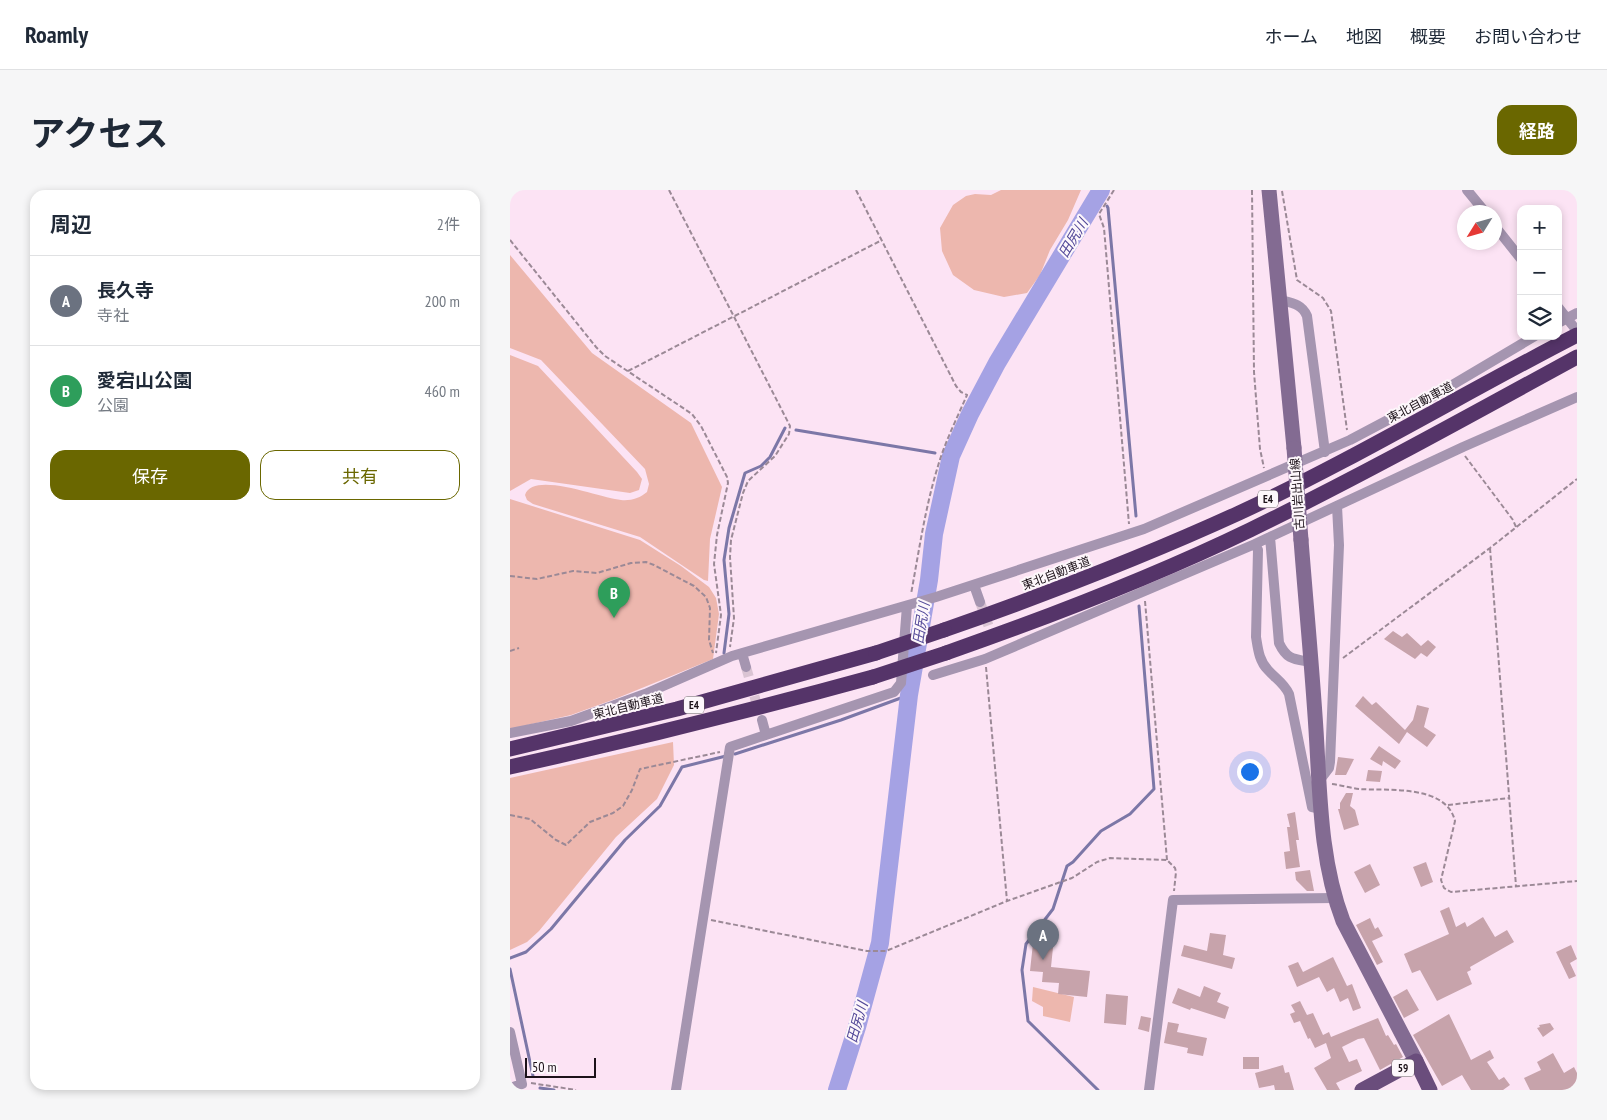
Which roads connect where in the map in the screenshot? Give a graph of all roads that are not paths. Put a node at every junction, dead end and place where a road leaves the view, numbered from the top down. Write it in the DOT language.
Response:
graph roads {
  1 [pos="1269,190"];
  2 [pos="1468,190"];
  3 [pos="1480,205"];
  4 [pos="1502,235"];
  5 [pos="1517,254"];
  6 [pos="1280,300"];
  7 [pos="1577,313"];
  8 [pos="1562,320"];
  9 [pos="1577,333"];
  10 [pos="1528,340"];
  11 [pos="1577,357"];
  12 [pos="1577,397"];
  13 [pos="1325,452"];
  14 [pos="1337,506"];
  15 [pos="1270,537"];
  16 [pos="1255,544"];
  17 [pos="974,584"];
  18 [pos="980,602"];
  19 [pos="910,605"];
  20 [pos="994,642"];
  21 [pos="998,653"];
  22 [pos="737,654"];
  23 [pos="1311,662"];
  24 [pos="746,667"];
  25 [pos="933,675"];
  26 [pos="762,720"];
  27 [pos="510,733"];
  28 [pos="766,735"];
  29 [pos="510,749"];
  30 [pos="510,767"];
  31 [pos="1319,781"];
  32 [pos="1321,809"];
  33 [pos="1335,898"];
  34 [pos="510,1032"];
  35 [pos="1416,1061"];
  36 [pos="510,1088"];
  37 [pos="676,1090"];
  38 [pos="1149,1090"];
  39 [pos="1362,1090"];
  40 [pos="1430,1090"];
  1 -- 6 [label="street, 古川岩出山線"];
  2 -- 3 [label="street"];
  4 -- 5 [label="street"];
  6 -- 13 [label="street"];
  6 -- 23 [label="street, 古川岩出山線, bridge"];
  7 -- 8 [label="street"];
  8 -- 9 [label="street"];
  9 -- 29 [label="highway, 東北自動車道 / E4, bridge"];
  10 -- 13 [label="street"];
  11 -- 30 [label="highway, E4, bridge"];
  12 -- 14 [label="street"];
  13 -- 17 [label="street"];
  14 -- 15 [label="street"];
  14 -- 31 [label="street"];
  15 -- 16 [label="street"];
  15 -- 23 [label="street"];
  16 -- 21 [label="street"];
  16 -- 32 [label="street"];
  17 -- 18 [label="street"];
  17 -- 19 [label="street"];
  19 -- 22 [label="street"];
  19 -- 28 [label="street"];
  20 -- 21 [label="street"];
  21 -- 25 [label="street"];
  22 -- 24 [label="street"];
  22 -- 27 [label="street"];
  23 -- 31 [label="street, 古川岩出山線"];
  26 -- 28 [label="street"];
  28 -- 37 [label="street"];
  31 -- 32 [label="street, 古川岩出山線"];
  32 -- 33 [label="street, 古川岩出山線"];
  33 -- 35 [label="street, 古川岩出山線"];
  33 -- 38 [label="street"];
  34 -- 36 [label="street"];
  35 -- 39 [label="main road, 59"];
  35 -- 40 [label="main road, 59"];
}
